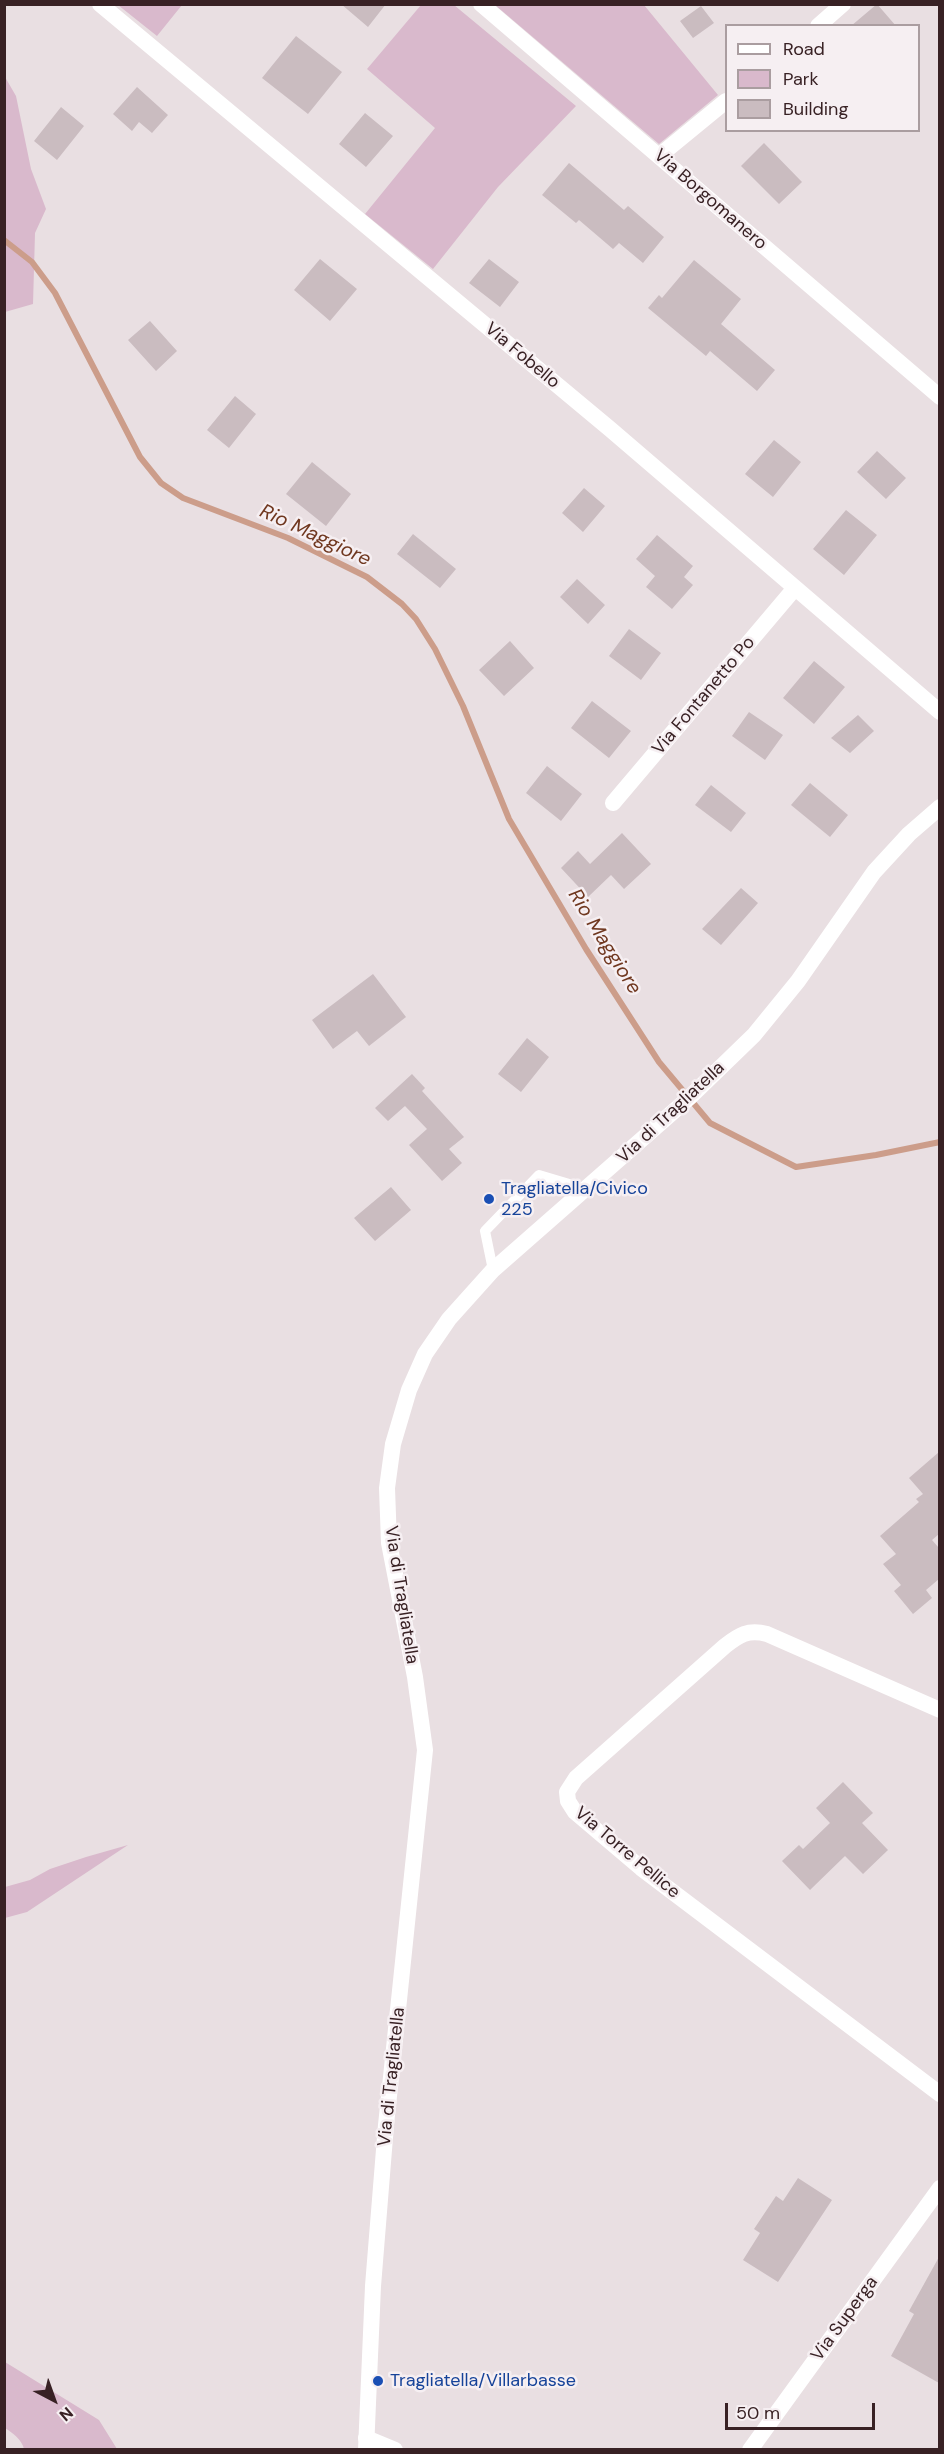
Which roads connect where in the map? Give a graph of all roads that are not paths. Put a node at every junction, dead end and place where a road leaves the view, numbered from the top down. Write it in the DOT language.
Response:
graph roads {
  1 [pos="100,4"];
  2 [pos="480,4"];
  3 [pos="843,4"];
  4 [pos="820,24"];
  5 [pos="725,101"];
  6 [pos="659,156"];
  7 [pos="939,397"];
  8 [pos="795,588"];
  9 [pos="939,712"];
  10 [pos="613,803"];
  11 [pos="939,807"];
  12 [pos="586,1189"];
  13 [pos="493,1270"];
  14 [pos="939,1710"];
  15 [pos="939,2094"];
  16 [pos="939,2188"];
  17 [pos="366,2444"];
  18 [pos="395,2450"];
  19 [pos="750,2450"];
  1 -- 8 [label="street, Via Fobello"];
  2 -- 6 [label="street, Via Borgomanero"];
  3 -- 4 [label="street"];
  5 -- 6 [label="street"];
  6 -- 7 [label="street, Via Borgomanero"];
  8 -- 9 [label="street, Via Fobello"];
  8 -- 10 [label="street, Via Fontanetto Po"];
  11 -- 12 [label="street, Via di Tragliatella"];
  12 -- 13 [label="street, Via di Tragliatella"];
  12 -- 13 [label="lane"];
  13 -- 17 [label="street, Via di Tragliatella"];
  14 -- 15 [label="street, Via Torre Pellice"];
  16 -- 19 [label="street, Via Superga"];
  17 -- 18 [label="street"];
}
